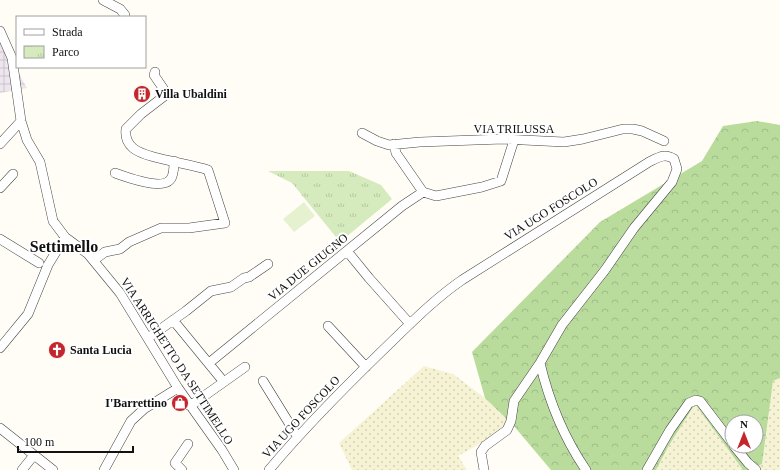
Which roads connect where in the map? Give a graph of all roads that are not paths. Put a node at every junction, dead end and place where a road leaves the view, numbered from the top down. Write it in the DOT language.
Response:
graph roads {
  1 [pos="103,0"];
  2 [pos="125,15"];
  3 [pos="0,31"];
  4 [pos="154,72"];
  5 [pos="21,121"];
  6 [pos="362,134"];
  7 [pos="514,140"];
  8 [pos="664,141"];
  9 [pos="0,144"];
  10 [pos="394,144"];
  11 [pos="174,161"];
  12 [pos="115,173"];
  13 [pos="13,174"];
  14 [pos="0,188"];
  15 [pos="423,192"];
  16 [pos="65,237"];
  17 [pos="0,239"];
  18 [pos="347,251"];
  19 [pos="94,260"];
  20 [pos="268,264"];
  21 [pos="43,266"];
  22 [pos="173,320"];
  23 [pos="410,324"];
  24 [pos="328,326"];
  25 [pos="148,338"];
  26 [pos="0,348"];
  27 [pos="209,363"];
  28 [pos="540,363"];
  29 [pos="245,366"];
  30 [pos="366,367"];
  31 [pos="223,381"];
  32 [pos="263,381"];
  33 [pos="178,388"];
  34 [pos="190,406"];
  35 [pos="0,428"];
  36 [pos="724,432"];
  37 [pos="297,436"];
  38 [pos="188,444"];
  39 [pos="741,454"];
  40 [pos="34,455"];
  41 [pos="108,469"];
  42 [pos="22,470"];
  43 [pos="53,470"];
  44 [pos="182,470"];
  45 [pos="234,470"];
  46 [pos="269,470"];
  47 [pos="484,470"];
  48 [pos="586,470"];
  49 [pos="647,470"];
  50 [pos="756,470"];
  1 -- 2 [label="street"];
  3 -- 5 [label="street, VIA ARRIGHETTO DA SETTIMELLO"];
  4 -- 11 [label="street"];
  5 -- 9 [label="street"];
  5 -- 16 [label="street, VIA ARRIGHETTO DA SETTIMELLO"];
  6 -- 10 [label="street, VIA TRILUSSA"];
  7 -- 8 [label="street, VIA TRILUSSA"];
  7 -- 10 [label="street, VIA TRILUSSA"];
  7 -- 15 [label="street"];
  10 -- 15 [label="street"];
  11 -- 12 [label="street"];
  11 -- 19 [label="street"];
  13 -- 14 [label="street"];
  15 -- 18 [label="street, VIA DUE GIUGNO"];
  16 -- 19 [label="street, VIA ARRIGHETTO DA SETTIMELLO"];
  16 -- 21 [label="street"];
  17 -- 21 [label="street"];
  18 -- 23 [label="street"];
  18 -- 27 [label="street, VIA DUE GIUGNO"];
  19 -- 25 [label="street, VIA ARRIGHETTO DA SETTIMELLO"];
  20 -- 22 [label="street"];
  21 -- 26 [label="street"];
  22 -- 25 [label="street"];
  22 -- 27 [label="street"];
  23 -- 28 [label="street, VIA UGO FOSCOLO"];
  23 -- 30 [label="street, VIA UGO FOSCOLO"];
  24 -- 30 [label="street"];
  25 -- 33 [label="street, VIA ARRIGHETTO DA SETTIMELLO"];
  27 -- 31 [label="street"];
  28 -- 47 [label="street"];
  28 -- 48 [label="street"];
  29 -- 31 [label="street"];
  30 -- 37 [label="street, VIA UGO FOSCOLO"];
  31 -- 34 [label="street"];
  32 -- 37 [label="street"];
  33 -- 34 [label="street, VIA ARRIGHETTO DA SETTIMELLO"];
  33 -- 41 [label="street"];
  34 -- 45 [label="street, VIA ARRIGHETTO DA SETTIMELLO"];
  35 -- 40 [label="street"];
  36 -- 49 [label="street"];
  37 -- 46 [label="street, VIA UGO FOSCOLO"];
  38 -- 44 [label="street"];
  39 -- 50 [label="street"];
  40 -- 42 [label="street"];
  40 -- 43 [label="street"];
}
